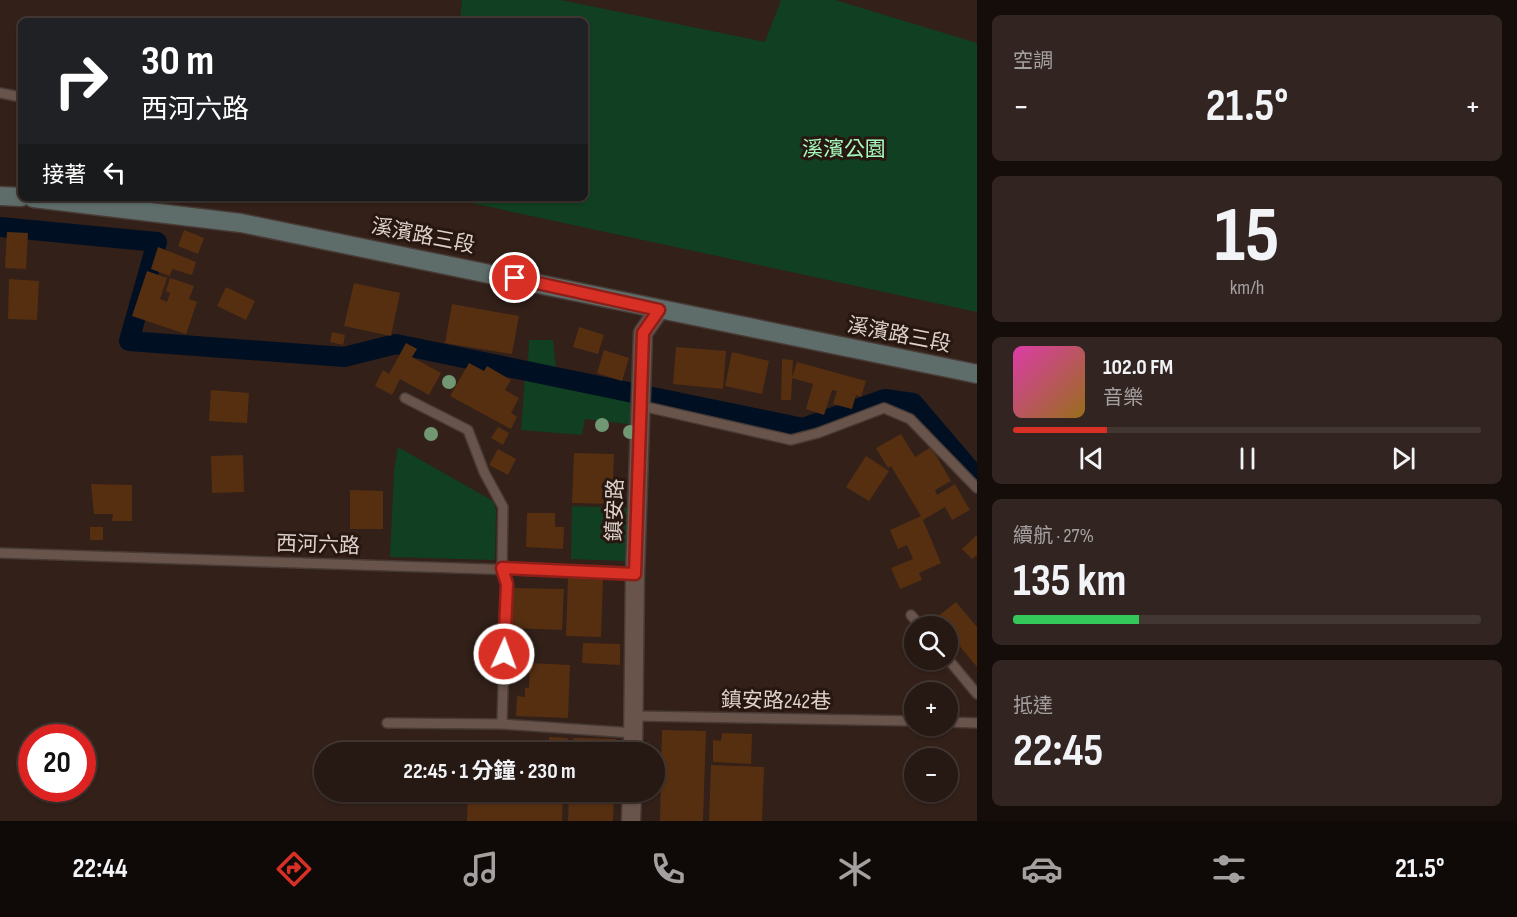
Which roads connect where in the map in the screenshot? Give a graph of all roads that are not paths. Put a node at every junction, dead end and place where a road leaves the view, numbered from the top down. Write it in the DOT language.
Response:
graph roads {
  1 [pos="0,93"];
  2 [pos="18,97"];
  3 [pos="0,196"];
  4 [pos="18,197"];
  5 [pos="58,201"];
  6 [pos="659,310"];
  7 [pos="977,374"];
  8 [pos="405,398"];
  9 [pos="642,406"];
  10 [pos="977,488"];
  11 [pos="0,553"];
  12 [pos="502,568"];
  13 [pos="635,574"];
  14 [pos="957,670"];
  15 [pos="977,694"];
  16 [pos="904,722"];
  17 [pos="958,722"];
  18 [pos="387,723"];
  19 [pos="977,723"];
  20 [pos="502,724"];
  21 [pos="635,724"];
  22 [pos="634,742"];
  23 [pos="632,802"];
  24 [pos="631,821"];
  1 -- 2 [label="lane"];
  3 -- 4 [label="street"];
  5 -- 6 [label="street, 溪濱路三段"];
  6 -- 7 [label="street, 溪濱路三段"];
  6 -- 9 [label="street, 鎮安路"];
  8 -- 12 [label="lane"];
  9 -- 10 [label="lane"];
  9 -- 13 [label="street, 鎮安路"];
  11 -- 12 [label="lane, 西河六路"];
  12 -- 13 [label="lane, 西河六路"];
  12 -- 20 [label="lane"];
  13 -- 21 [label="street, 鎮安路"];
  14 -- 15 [label="lane"];
  16 -- 21 [label="lane, 鎮安路242巷"];
  17 -- 19 [label="lane"];
  18 -- 20 [label="lane, 鎮安路242巷"];
  20 -- 21 [label="lane, 鎮安路242巷"];
  21 -- 22 [label="street, 鎮安路"];
  23 -- 24 [label="street"];
}
